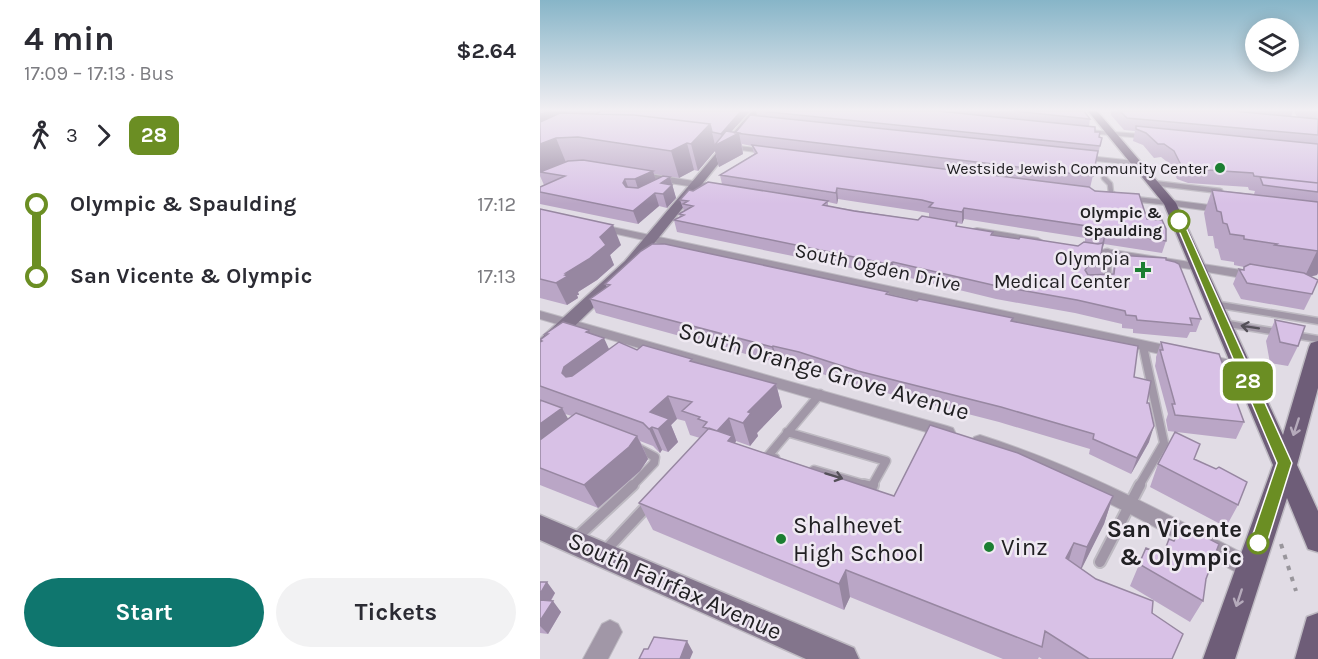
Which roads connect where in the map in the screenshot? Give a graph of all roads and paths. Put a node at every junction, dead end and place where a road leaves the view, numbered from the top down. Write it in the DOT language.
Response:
graph roads {
  1 [pos="727,142"];
  2 [pos="1117,142"];
  3 [pos="722,146"];
  4 [pos="783,154"];
  5 [pos="1071,156"];
  6 [pos="1135,163"];
  7 [pos="1107,167"];
  8 [pos="630,174"];
  9 [pos="1153,183"];
  10 [pos="695,184"];
  11 [pos="716,188"];
  12 [pos="1229,192"];
  13 [pos="1170,203"];
  14 [pos="1237,212"];
  15 [pos="584,224"];
  16 [pos="967,229"];
  17 [pos="651,238"];
  18 [pos="1049,243"];
  19 [pos="1106,252"];
  20 [pos="1199,267"];
  21 [pos="1269,279"];
  22 [pos="1097,283"];
  23 [pos="1214,304"];
  24 [pos="540,315"];
  25 [pos="1318,321"];
  26 [pos="567,322"];
  27 [pos="1223,323"];
  28 [pos="1318,339"];
  29 [pos="1143,346"];
  30 [pos="1318,347"];
  31 [pos="540,349"];
  32 [pos="1242,367"];
  33 [pos="819,394"];
  34 [pos="787,432"];
  35 [pos="629,444"];
  36 [pos="789,462"];
  37 [pos="1284,463"];
  38 [pos="799,465"];
  39 [pos="659,493"];
  40 [pos="1129,504"];
  41 [pos="540,527"];
  42 [pos="1318,540"];
  43 [pos="573,541"];
  44 [pos="1281,544"];
  45 [pos="603,554"];
  46 [pos="1100,562"];
  47 [pos="1250,568"];
  48 [pos="1296,591"];
  49 [pos="1318,628"];
  50 [pos="610,632"];
  51 [pos="595,659"];
  52 [pos="843,659"];
  53 [pos="1219,659"];
  54 [pos="1311,659"];
  1 -- 3 [label="street"];
  2 -- 6 [label="main road"];
  3 -- 4 [label="street"];
  3 -- 10 [label="street"];
  5 -- 6 [label="street"];
  6 -- 9 [label="main road"];
  7 -- 13 [label="lane"];
  8 -- 10 [label="street"];
  9 -- 12 [label="lane"];
  9 -- 13 [label="main road"];
  10 -- 11 [label="street"];
  10 -- 17 [label="street"];
  13 -- 14 [label="street"];
  13 -- 20 [label="main road"];
  15 -- 17 [label="street, South Ogden Drive"];
  16 -- 18 [label="street"];
  17 -- 26 [label="street"];
  17 -- 29 [label="street, South Ogden Drive"];
  19 -- 20 [label="street"];
  19 -- 22 [label="lane"];
  20 -- 21 [label="street"];
  20 -- 23 [label="main road"];
  23 -- 25 [label="lane"];
  23 -- 27 [label="main road"];
  24 -- 26 [label="street, South Orange Grove Avenue"];
  26 -- 31 [label="street"];
  26 -- 33 [label="street, South Orange Grove Avenue"];
  28 -- 27 [label="lane, one-way"];
  27 -- 32 [label="main road"];
  29 -- 32 [label="street, South Ogden Drive"];
  29 -- 40 [label="lane"];
  30 -- 37 [label="main road, one-way"];
  32 -- 37 [label="main road"];
  33 -- 34 [label="lane"];
  33 -- 40 [label="street, South Orange Grove Avenue"];
  34 -- 36 [label="lane"];
  38 -- 34 [label="lane, one-way"];
  35 -- 43 [label="lane"];
  37 -- 42 [label="main road"];
  37 -- 47 [label="main road"];
  39 -- 45 [label="lane"];
  40 -- 46 [label="lane"];
  40 -- 47 [label="street, South Orange Grove Avenue"];
  41 -- 43 [label="street, South Fairfax Avenue"];
  43 -- 45 [label="street, South Fairfax Avenue"];
  44 -- 48 [label="path"];
  45 -- 52 [label="street, South Fairfax Avenue"];
  47 -- 53 [label="main road, one-way"];
  49 -- 54 [label="main road"];
  50 -- 51 [label="street"];
}
